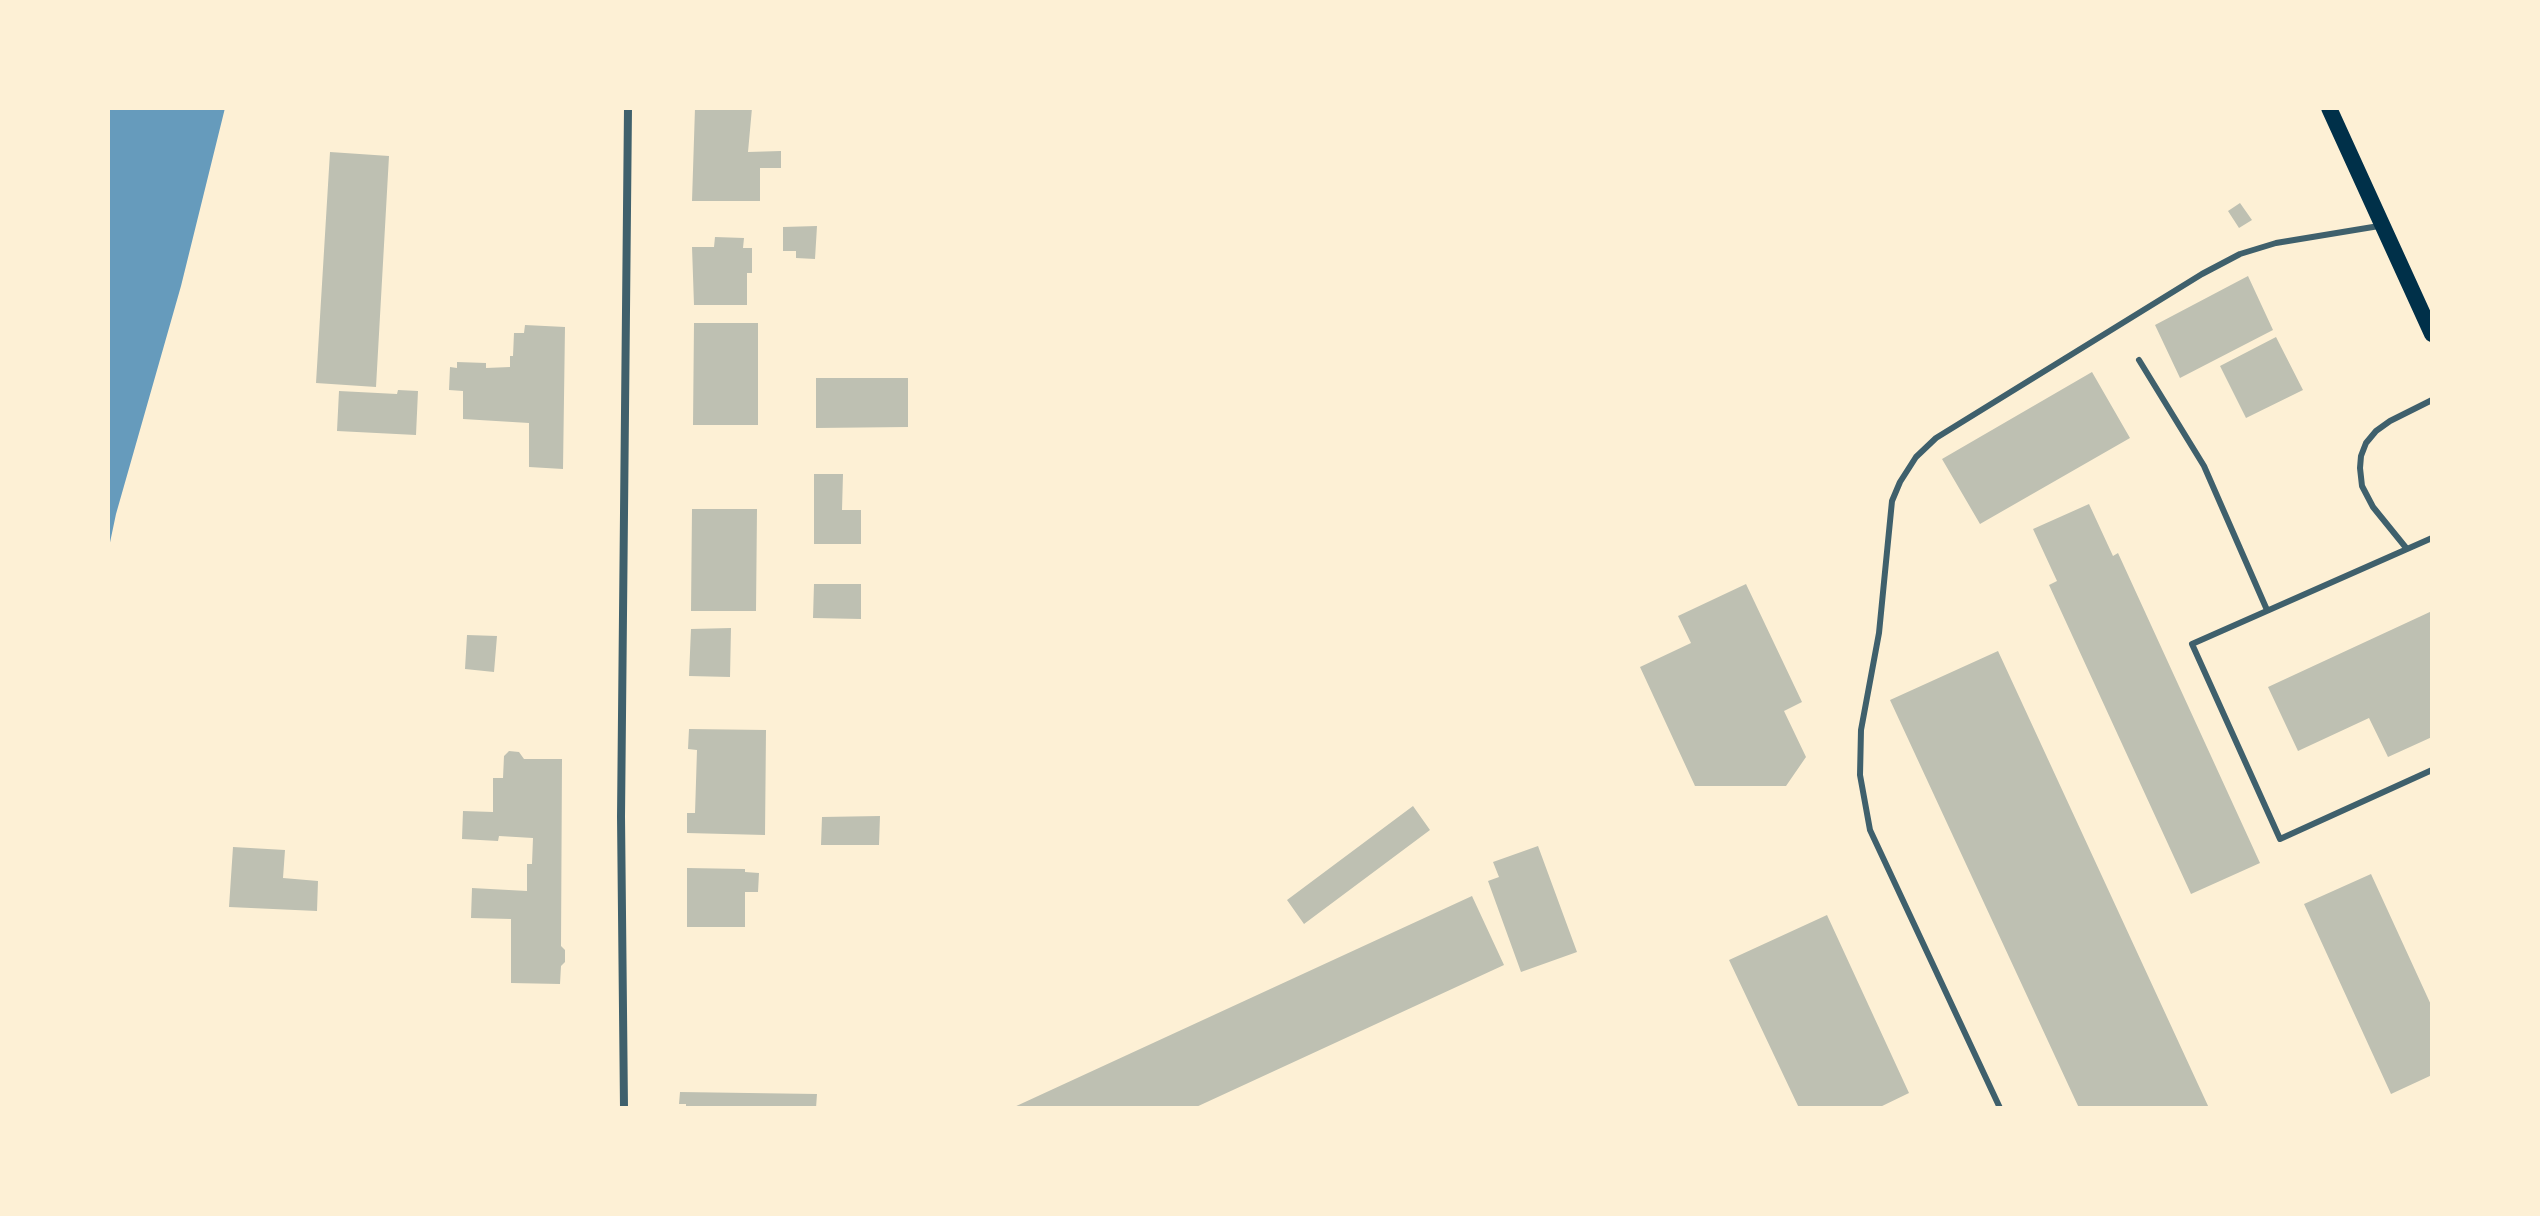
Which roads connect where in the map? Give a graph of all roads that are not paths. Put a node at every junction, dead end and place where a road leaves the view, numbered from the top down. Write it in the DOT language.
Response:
graph roads {
  1 [pos="628,108"];
  2 [pos="2329,108"];
  3 [pos="2382,225"];
  4 [pos="2432,334"];
  5 [pos="2139,360"];
  6 [pos="2432,400"];
  7 [pos="2432,538"];
  8 [pos="2407,549"];
  9 [pos="2267,610"];
  10 [pos="2432,770"];
  11 [pos="624,1108"];
  12 [pos="2000,1108"];
  1 -- 11 [label="street"];
  2 -- 3 [label="main road"];
  3 -- 4 [label="main road"];
  3 -- 12 [label="lane"];
  5 -- 9 [label="lane"];
  6 -- 8 [label="lane"];
  7 -- 8 [label="lane"];
  8 -- 9 [label="lane"];
  9 -- 10 [label="lane"];
}
